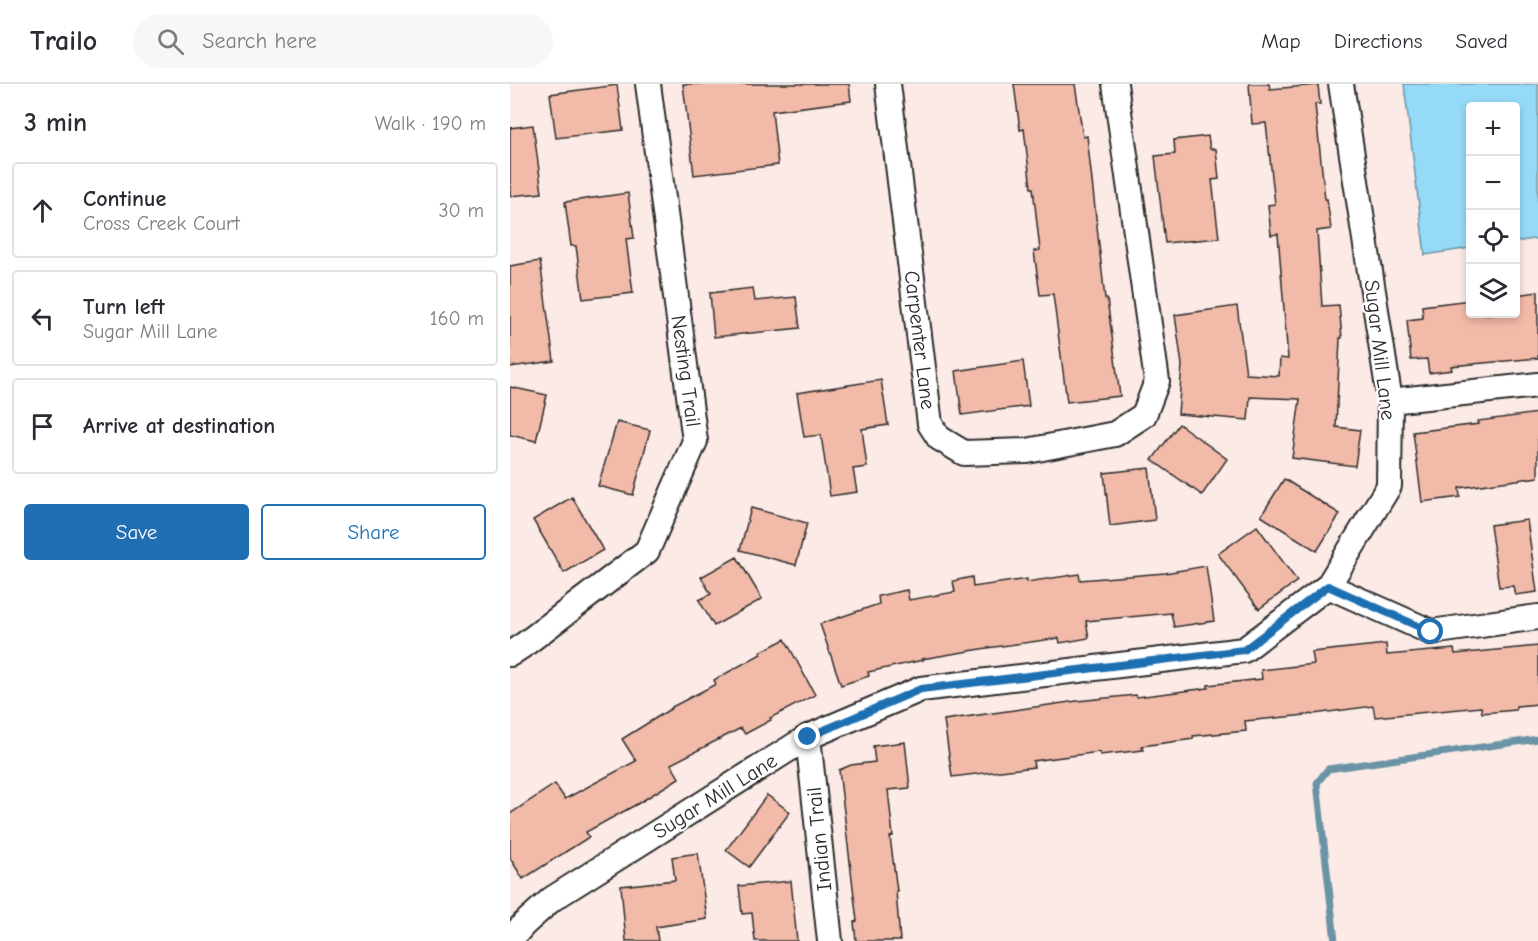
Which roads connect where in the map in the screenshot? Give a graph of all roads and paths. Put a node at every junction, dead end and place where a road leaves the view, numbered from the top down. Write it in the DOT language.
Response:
graph roads {
  1 [pos="648,84"];
  2 [pos="888,84"];
  3 [pos="1115,84"];
  4 [pos="1341,84"];
  5 [pos="1538,385"];
  6 [pos="1390,401"];
  7 [pos="1328,586"];
  8 [pos="1538,617"];
  9 [pos="510,654"];
  10 [pos="808,737"];
  11 [pos="510,940"];
  12 [pos="830,941"];
  1 -- 9 [label="street, Nesting Trail"];
  2 -- 3 [label="street, Carpenter Lane"];
  4 -- 6 [label="street, Sugar Mill Lane"];
  5 -- 6 [label="street"];
  6 -- 7 [label="street, Sugar Mill Lane"];
  7 -- 8 [label="street"];
  7 -- 10 [label="street, Sugar Mill Lane"];
  10 -- 11 [label="street, Sugar Mill Lane"];
  10 -- 12 [label="street, Indian Trail"];
}
